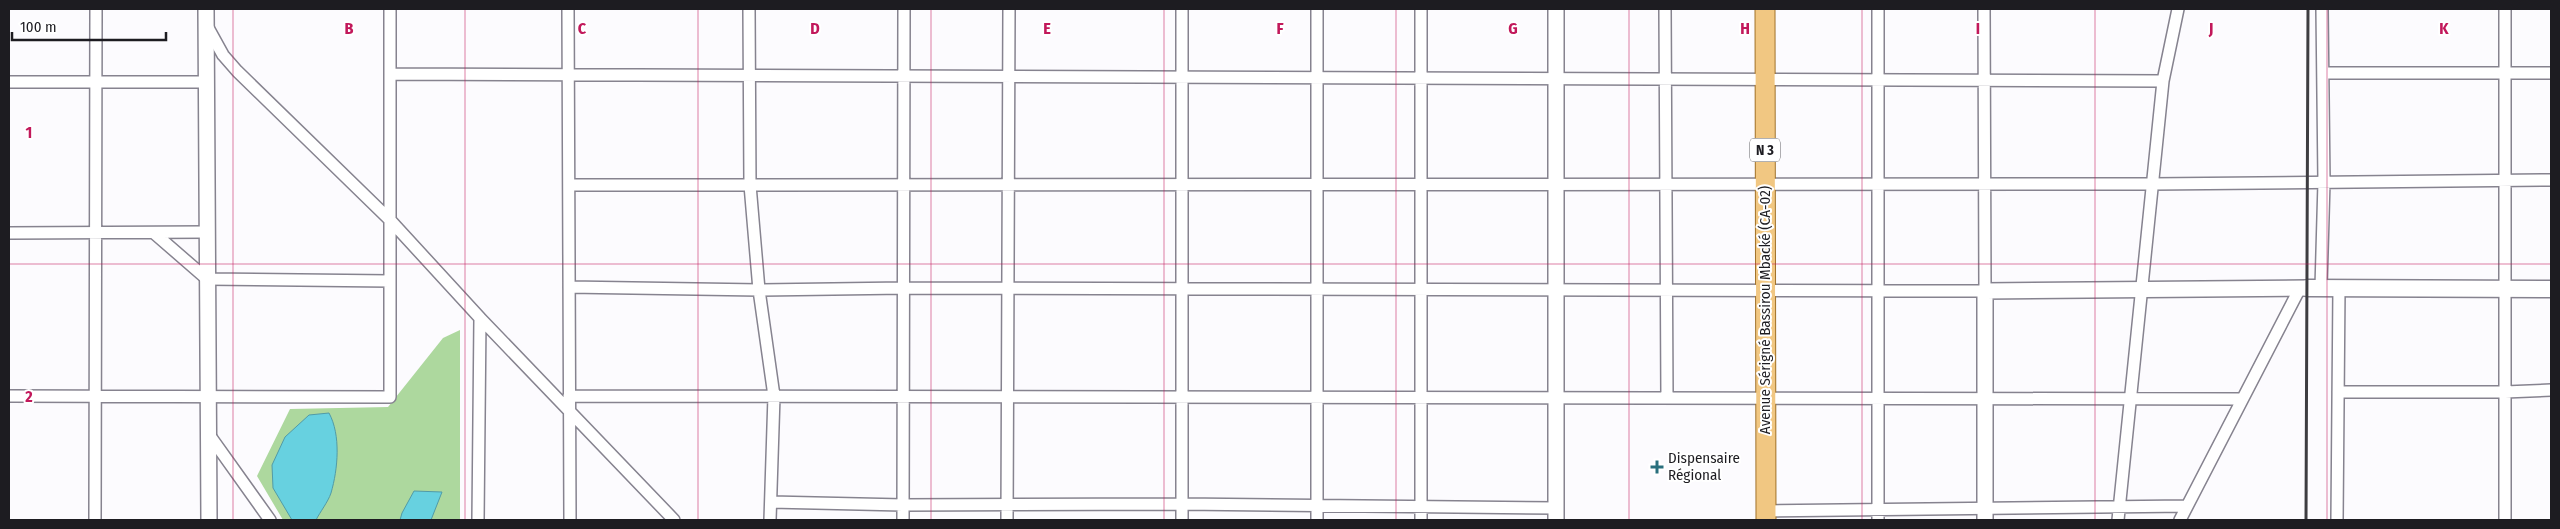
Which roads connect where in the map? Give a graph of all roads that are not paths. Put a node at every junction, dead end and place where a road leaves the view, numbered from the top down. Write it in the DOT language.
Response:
graph roads {
  1 [pos="96,9"];
  2 [pos="206,9"];
  3 [pos="390,9"];
  4 [pos="568,9"];
  5 [pos="749,9"];
  6 [pos="904,9"];
  7 [pos="1009,9"];
  8 [pos="1182,9"];
  9 [pos="1317,9"];
  10 [pos="1421,9"];
  11 [pos="1556,9"];
  12 [pos="1665,9"];
  13 [pos="1765,9"];
  14 [pos="1878,9"];
  15 [pos="1984,9"];
  16 [pos="2178,9"];
  17 [pos="2322,9"];
  18 [pos="2505,9"];
  19 [pos="206,25"];
  20 [pos="2323,73"];
  21 [pos="2505,73"];
  22 [pos="2551,73"];
  23 [pos="390,74"];
  24 [pos="568,74"];
  25 [pos="750,75"];
  26 [pos="904,76"];
  27 [pos="1008,76"];
  28 [pos="1182,77"];
  29 [pos="1317,78"];
  30 [pos="1421,78"];
  31 [pos="1556,79"];
  32 [pos="1665,79"];
  33 [pos="1765,80"];
  34 [pos="1878,80"];
  35 [pos="1984,81"];
  36 [pos="2163,81"];
  37 [pos="9,82"];
  38 [pos="95,82"];
  39 [pos="206,82"];
  40 [pos="2505,179"];
  41 [pos="2551,180"];
  42 [pos="2324,182"];
  43 [pos="1317,184"];
  44 [pos="1421,184"];
  45 [pos="1556,184"];
  46 [pos="1666,184"];
  47 [pos="1765,184"];
  48 [pos="1878,184"];
  49 [pos="1984,184"];
  50 [pos="2153,184"];
  51 [pos="569,185"];
  52 [pos="750,185"];
  53 [pos="904,185"];
  54 [pos="1008,185"];
  55 [pos="1182,185"];
  56 [pos="390,220"];
  57 [pos="154,232"];
  58 [pos="207,232"];
  59 [pos="9,233"];
  60 [pos="95,233"];
  61 [pos="207,278"];
  62 [pos="390,281"];
  63 [pos="569,287"];
  64 [pos="904,288"];
  65 [pos="2310,288"];
  66 [pos="2339,288"];
  67 [pos="2505,288"];
  68 [pos="1008,289"];
  69 [pos="1182,289"];
  70 [pos="1317,289"];
  71 [pos="2551,289"];
  72 [pos="759,290"];
  73 [pos="1421,290"];
  74 [pos="1556,290"];
  75 [pos="1666,290"];
  76 [pos="2142,290"];
  77 [pos="1764,291"];
  78 [pos="1878,291"];
  79 [pos="1984,291"];
  80 [pos="480,318"];
  81 [pos="2551,390"];
  82 [pos="2338,392"];
  83 [pos="2505,392"];
  84 [pos="9,396"];
  85 [pos="569,396"];
  86 [pos="774,396"];
  87 [pos="96,397"];
  88 [pos="208,397"];
  89 [pos="903,397"];
  90 [pos="1008,397"];
  91 [pos="1182,397"];
  92 [pos="1317,397"];
  93 [pos="1421,398"];
  94 [pos="1556,398"];
  95 [pos="1667,398"];
  96 [pos="1765,398"];
  97 [pos="1878,399"];
  98 [pos="1985,399"];
  99 [pos="2131,399"];
  100 [pos="2242,399"];
  101 [pos="569,411"];
  102 [pos="210,436"];
  103 [pos="771,502"];
  104 [pos="1182,504"];
  105 [pos="903,505"];
  106 [pos="1317,505"];
  107 [pos="1007,506"];
  108 [pos="2187,506"];
  109 [pos="2120,507"];
  110 [pos="1421,508"];
  111 [pos="1556,514"];
  112 [pos="1985,514"];
  113 [pos="1878,515"];
  114 [pos="1766,516"];
  115 [pos="95,520"];
  116 [pos="209,520"];
  117 [pos="270,520"];
  118 [pos="478,520"];
  119 [pos="570,520"];
  120 [pos="674,520"];
  121 [pos="770,520"];
  122 [pos="903,520"];
  123 [pos="1007,520"];
  124 [pos="1182,520"];
  125 [pos="1317,520"];
  126 [pos="1421,520"];
  127 [pos="2118,520"];
  128 [pos="2180,520"];
  129 [pos="2337,520"];
  130 [pos="2505,520"];
  1 -- 38 [label="street"];
  2 -- 19 [label="street"];
  3 -- 23 [label="street"];
  4 -- 24 [label="street"];
  5 -- 25 [label="street"];
  6 -- 26 [label="street"];
  7 -- 27 [label="street"];
  8 -- 28 [label="street"];
  9 -- 29 [label="street"];
  10 -- 30 [label="street"];
  11 -- 31 [label="street"];
  12 -- 32 [label="street"];
  13 -- 33 [label="main road, Avenue Sérigné Bassirou Mbacké (CA-02) / N 3"];
  14 -- 34 [label="street"];
  15 -- 35 [label="street"];
  16 -- 36 [label="street"];
  17 -- 20 [label="street"];
  18 -- 21 [label="street"];
  19 -- 39 [label="street"];
  19 -- 56 [label="street"];
  20 -- 21 [label="street"];
  20 -- 42 [label="street"];
  21 -- 22 [label="street"];
  21 -- 40 [label="street"];
  23 -- 24 [label="street"];
  23 -- 56 [label="street"];
  24 -- 25 [label="street"];
  24 -- 51 [label="street"];
  25 -- 26 [label="street"];
  25 -- 52 [label="street"];
  26 -- 27 [label="street"];
  26 -- 53 [label="street"];
  27 -- 28 [label="street"];
  27 -- 54 [label="street"];
  28 -- 29 [label="street"];
  28 -- 55 [label="street"];
  29 -- 30 [label="street"];
  29 -- 43 [label="street"];
  30 -- 31 [label="street"];
  30 -- 44 [label="street"];
  31 -- 32 [label="street"];
  31 -- 45 [label="street"];
  32 -- 33 [label="street"];
  32 -- 46 [label="street"];
  33 -- 34 [label="street"];
  33 -- 47 [label="main road, Avenue Sérigné Bassirou Mbacké (CA-02) / N 3"];
  34 -- 35 [label="street"];
  34 -- 48 [label="street"];
  35 -- 36 [label="street"];
  35 -- 49 [label="street"];
  36 -- 50 [label="street"];
  37 -- 38 [label="street"];
  38 -- 39 [label="street"];
  38 -- 60 [label="street"];
  39 -- 58 [label="street"];
  40 -- 41 [label="street"];
  40 -- 42 [label="street"];
  40 -- 67 [label="street"];
  42 -- 50 [label="street"];
  42 -- 65 [label="street"];
  43 -- 44 [label="street"];
  43 -- 55 [label="street"];
  43 -- 70 [label="street"];
  44 -- 45 [label="street"];
  44 -- 73 [label="street"];
  45 -- 46 [label="street"];
  45 -- 74 [label="street"];
  46 -- 47 [label="street"];
  46 -- 75 [label="street"];
  47 -- 48 [label="street"];
  47 -- 77 [label="main road, Avenue Sérigné Bassirou Mbacké (CA-02) / N 3"];
  48 -- 49 [label="street"];
  48 -- 78 [label="street"];
  49 -- 50 [label="street"];
  49 -- 79 [label="street"];
  50 -- 76 [label="street"];
  51 -- 52 [label="street"];
  51 -- 63 [label="street"];
  52 -- 53 [label="street"];
  52 -- 72 [label="street"];
  53 -- 54 [label="street"];
  53 -- 64 [label="street"];
  54 -- 55 [label="street"];
  54 -- 68 [label="street"];
  55 -- 69 [label="street"];
  56 -- 62 [label="street"];
  56 -- 80 [label="street"];
  57 -- 58 [label="street"];
  57 -- 60 [label="street"];
  57 -- 61 [label="street"];
  58 -- 61 [label="street"];
  59 -- 60 [label="street"];
  60 -- 87 [label="street"];
  61 -- 62 [label="street"];
  61 -- 88 [label="street"];
  62 -- 88 [label="street"];
  63 -- 72 [label="street"];
  63 -- 85 [label="street"];
  64 -- 68 [label="street"];
  64 -- 72 [label="street"];
  64 -- 89 [label="street"];
  65 -- 66 [label="main road"];
  65 -- 76 [label="street"];
  65 -- 100 [label="street"];
  66 -- 67 [label="main road"];
  66 -- 82 [label="street"];
  67 -- 71 [label="main road"];
  67 -- 83 [label="street"];
  68 -- 69 [label="street"];
  68 -- 90 [label="street"];
  69 -- 70 [label="street"];
  69 -- 91 [label="street"];
  70 -- 73 [label="street"];
  70 -- 92 [label="street"];
  72 -- 86 [label="street"];
  73 -- 74 [label="street"];
  73 -- 93 [label="street"];
  74 -- 75 [label="street"];
  74 -- 94 [label="street"];
  75 -- 77 [label="street"];
  75 -- 95 [label="street"];
  76 -- 79 [label="street"];
  76 -- 99 [label="street"];
  77 -- 78 [label="street"];
  77 -- 96 [label="main road, Avenue Sérigné Bassirou Mbacké (CA-02) / N 3"];
  78 -- 79 [label="street"];
  78 -- 97 [label="street"];
  79 -- 98 [label="street"];
  80 -- 101 [label="street"];
  80 -- 118 [label="street"];
  81 -- 83 [label="street"];
  82 -- 83 [label="street"];
  82 -- 129 [label="street"];
  83 -- 130 [label="street"];
  84 -- 87 [label="street"];
  85 -- 86 [label="street"];
  85 -- 101 [label="street"];
  86 -- 89 [label="street"];
  86 -- 103 [label="street"];
  87 -- 88 [label="street"];
  87 -- 115 [label="street"];
  88 -- 102 [label="street"];
  89 -- 90 [label="street"];
  89 -- 105 [label="street"];
  90 -- 91 [label="street"];
  90 -- 107 [label="street"];
  91 -- 92 [label="street"];
  91 -- 104 [label="street"];
  92 -- 93 [label="street"];
  92 -- 106 [label="street"];
  93 -- 94 [label="street"];
  93 -- 110 [label="street"];
  94 -- 95 [label="street"];
  94 -- 111 [label="street"];
  95 -- 96 [label="street"];
  96 -- 97 [label="street"];
  96 -- 114 [label="main road, Avenue Sérigné Bassirou Mbacké (CA-02) / N 3"];
  97 -- 98 [label="street"];
  97 -- 113 [label="street"];
  98 -- 99 [label="street"];
  98 -- 112 [label="street"];
  99 -- 100 [label="street"];
  99 -- 109 [label="street"];
  100 -- 108 [label="street"];
  101 -- 119 [label="street"];
  101 -- 120 [label="street"];
  102 -- 116 [label="street"];
  102 -- 117 [label="street"];
  103 -- 105 [label="street"];
  103 -- 121 [label="street"];
  104 -- 106 [label="street"];
  104 -- 107 [label="street"];
  104 -- 124 [label="street"];
  105 -- 107 [label="street"];
  105 -- 122 [label="street"];
  106 -- 110 [label="street"];
  106 -- 125 [label="street"];
  107 -- 123 [label="street"];
  108 -- 109 [label="street"];
  108 -- 128 [label="street"];
  109 -- 112 [label="street"];
  109 -- 127 [label="street"];
  110 -- 111 [label="street"];
  110 -- 126 [label="street"];
  112 -- 113 [label="street"];
  113 -- 114 [label="street"];
}
